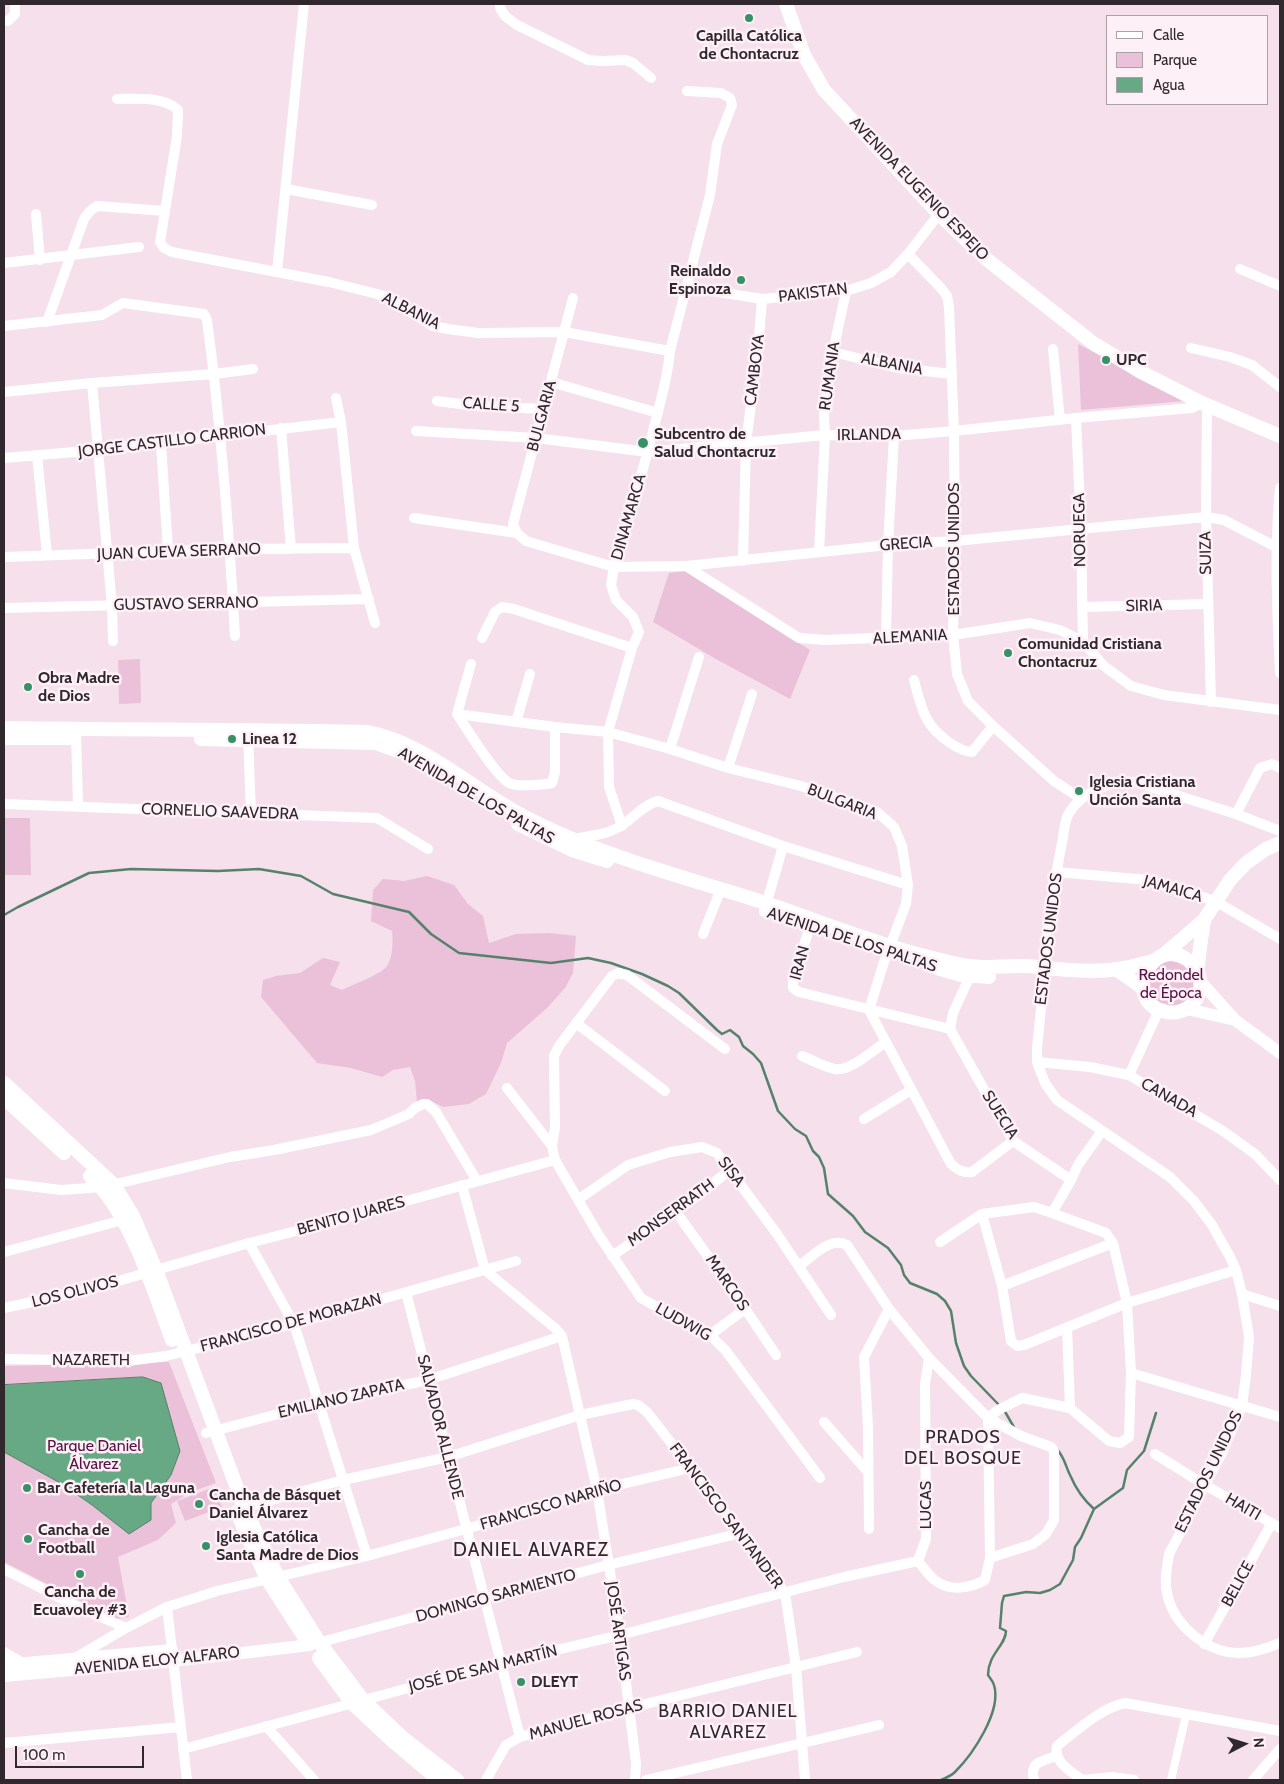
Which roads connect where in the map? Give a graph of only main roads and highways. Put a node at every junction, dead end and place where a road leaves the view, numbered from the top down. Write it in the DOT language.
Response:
graph roads {
  1 [pos="786,4"];
  2 [pos="1280,436"];
  3 [pos="4,728"];
  4 [pos="76,734"];
  5 [pos="4,738"];
  6 [pos="1280,843"];
  7 [pos="1204,920"];
  8 [pos="888,951"];
  9 [pos="1158,958"];
  10 [pos="1045,969"];
  11 [pos="1116,970"];
  12 [pos="1200,976"];
  13 [pos="1143,988"];
  14 [pos="4,1083"];
  15 [pos="4,1098"];
  16 [pos="108,1186"];
  17 [pos="151,1272"];
  18 [pos="437,1778"];
  19 [pos="457,1780"];
  1 -- 2 [label="main road, AVENIDA EUGENIO ESPEJO"];
  3 -- 4 [label="main road, AVENIDA DE LOS PALTAS"];
  4 -- 5 [label="main road, AVENIDA DE LOS PALTAS"];
  4 -- 8 [label="main road, AVENIDA DE LOS PALTAS"];
  6 -- 7 [label="main road"];
  7 -- 9 [label="main road"];
  7 -- 12 [label="main road"];
  8 -- 10 [label="main road, AVENIDA DE LOS PALTAS"];
  8 -- 10 [label="main road, AVENIDA DE LOS PALTAS"];
  9 -- 11 [label="main road, AVENIDA DE LOS PALTAS"];
  9 -- 12 [label="main road"];
  9 -- 13 [label="main road"];
  10 -- 11 [label="main road, AVENIDA DE LOS PALTAS"];
  11 -- 13 [label="main road"];
  12 -- 13 [label="main road"];
  14 -- 16 [label="main road"];
  15 -- 16 [label="main road"];
  16 -- 17 [label="main road"];
  16 -- 17 [label="main road"];
  17 -- 18 [label="main road"];
  18 -- 19 [label="main road"];
}
